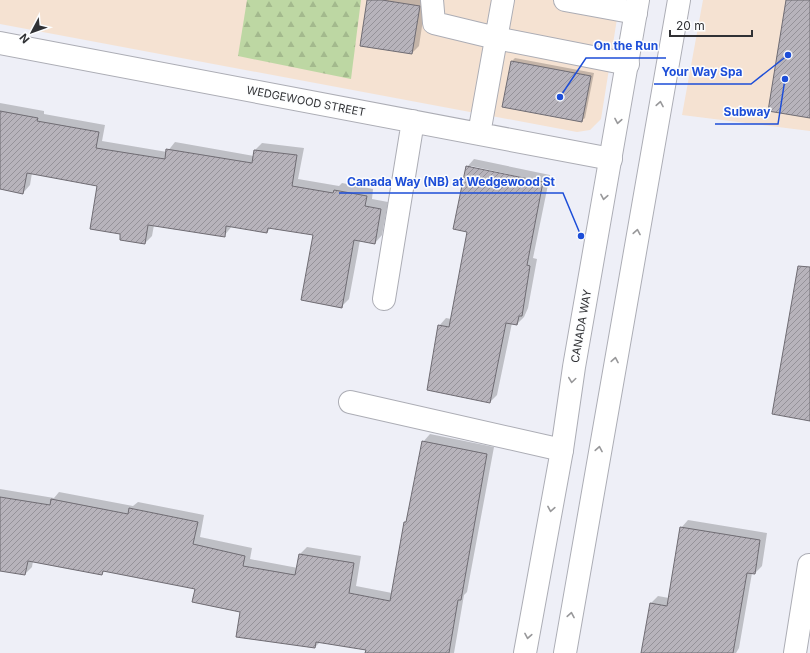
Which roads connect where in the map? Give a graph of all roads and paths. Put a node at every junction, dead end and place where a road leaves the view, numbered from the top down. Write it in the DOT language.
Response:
graph roads {
  1 [pos="432,0"];
  2 [pos="503,0"];
  3 [pos="567,0"];
  4 [pos="679,0"];
  5 [pos="598,3"];
  6 [pos="637,6"];
  7 [pos="496,38"];
  8 [pos="0,43"];
  9 [pos="628,64"];
  10 [pos="413,121"];
  11 [pos="479,134"];
  12 [pos="611,159"];
  13 [pos="384,298"];
  14 [pos="350,402"];
  15 [pos="562,450"];
  16 [pos="809,565"];
  17 [pos="525,653"];
  18 [pos="565,653"];
  19 [pos="796,653"];
  1 -- 7 [label="main road"];
  2 -- 7 [label="main road"];
  3 -- 5 [label="main road"];
  18 -- 4 [label="main road, one-way"];
  5 -- 6 [label="main road"];
  6 -- 9 [label="main road, CANADA WAY"];
  7 -- 9 [label="main road"];
  7 -- 11 [label="main road"];
  8 -- 10 [label="main road, WEDGEWOOD STREET"];
  9 -- 12 [label="main road, CANADA WAY, one-way"];
  10 -- 11 [label="main road, WEDGEWOOD STREET"];
  10 -- 13 [label="main road"];
  11 -- 12 [label="main road, WEDGEWOOD STREET"];
  12 -- 15 [label="main road, CANADA WAY, one-way"];
  14 -- 15 [label="main road"];
  15 -- 17 [label="main road, CANADA WAY, one-way"];
  16 -- 19 [label="main road"];
}
